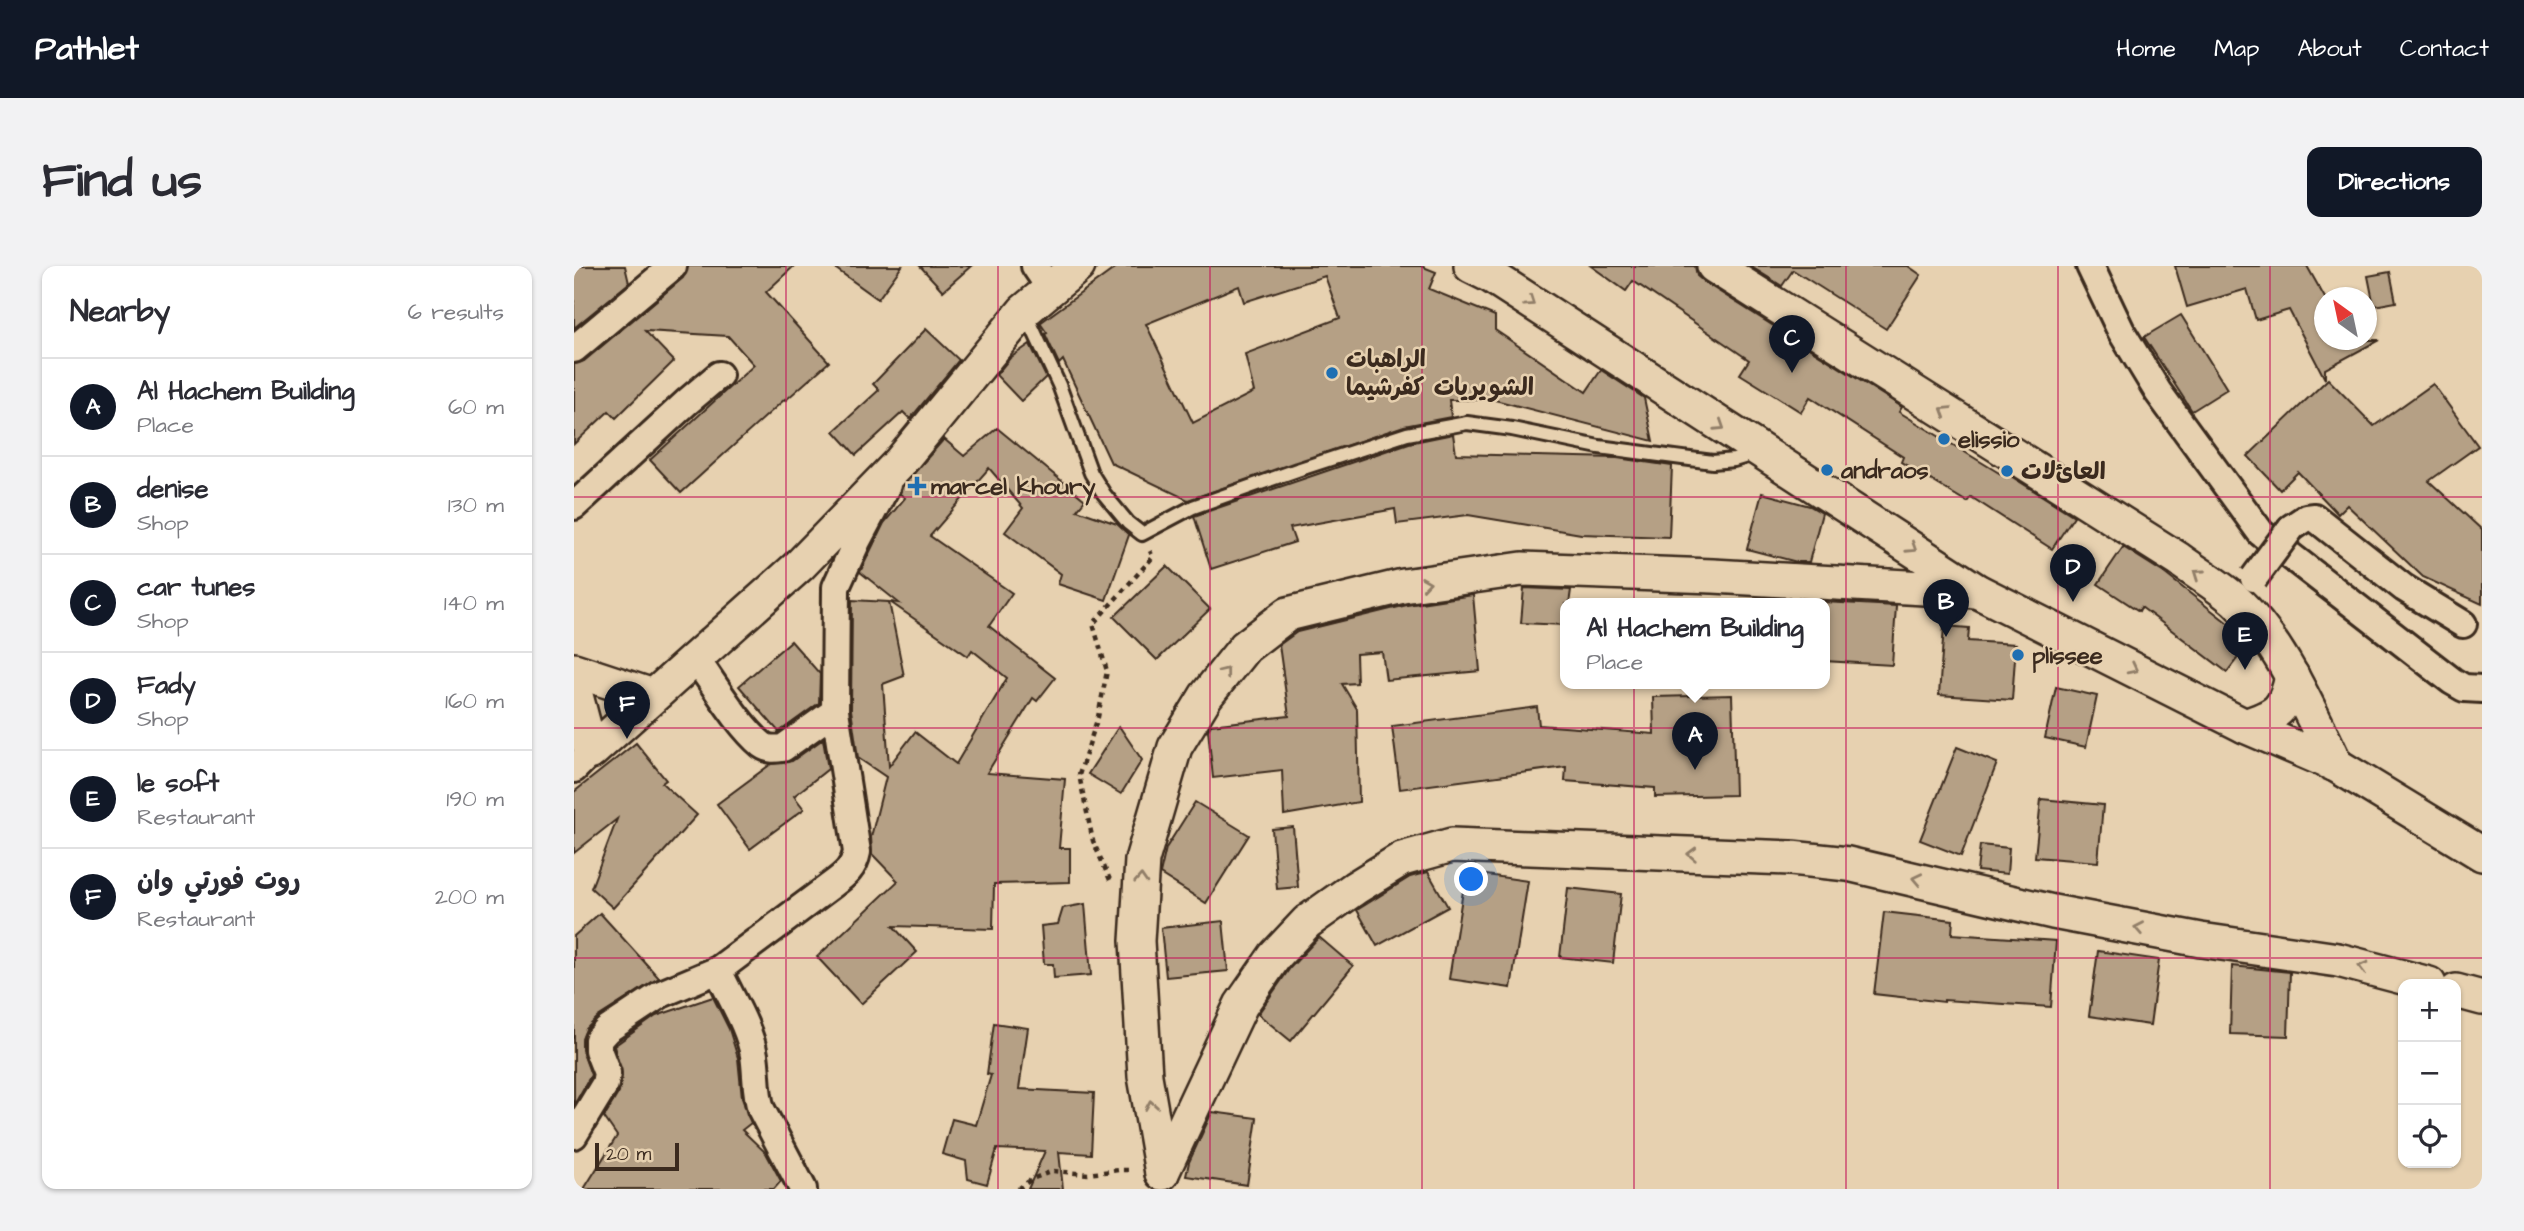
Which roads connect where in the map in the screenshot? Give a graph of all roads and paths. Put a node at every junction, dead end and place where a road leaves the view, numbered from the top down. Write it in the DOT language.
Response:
graph roads {
  1 [pos="673,266"];
  2 [pos="1078,266"];
  3 [pos="1471,266"];
  4 [pos="1714,266"];
  5 [pos="2090,266"];
  6 [pos="1042,277"];
  7 [pos="1024,311"];
  8 [pos="574,349"];
  9 [pos="719,375"];
  10 [pos="1761,452"];
  11 [pos="900,463"];
  12 [pos="574,506"];
  13 [pos="1142,534"];
  14 [pos="2245,589"];
  15 [pos="1978,591"];
  16 [pos="2463,624"];
  17 [pos="695,658"];
  18 [pos="574,670"];
  19 [pos="2292,676"];
  20 [pos="574,688"];
  21 [pos="2482,689"];
  22 [pos="653,696"];
  23 [pos="835,711"];
  24 [pos="2245,726"];
  25 [pos="583,761"];
  26 [pos="2336,765"];
  27 [pos="2482,854"];
  28 [pos="1115,891"];
  29 [pos="718,970"];
  30 [pos="2410,979"];
  31 [pos="2461,992"];
  32 [pos="2482,998"];
  33 [pos="574,1135"];
  34 [pos="1166,1181"];
  35 [pos="803,1189"];
  36 [pos="1018,1189"];
  1 -- 8 [label="street"];
  2 -- 6 [label="street"];
  3 -- 10 [label="street, one-way"];
  14 -- 4 [label="street, one-way"];
  5 -- 21 [label="street"];
  6 -- 7 [label="street"];
  7 -- 11 [label="street"];
  7 -- 13 [label="lane"];
  9 -- 12 [label="street"];
  10 -- 13 [label="lane"];
  10 -- 15 [label="street, one-way"];
  11 -- 17 [label="street"];
  11 -- 23 [label="street"];
  13 -- 28 [label="path"];
  14 -- 16 [label="street, bridge"];
  14 -- 19 [label="street"];
  15 -- 24 [label="street, one-way"];
  34 -- 15 [label="street, one-way"];
  17 -- 22 [label="street"];
  17 -- 23 [label="street"];
  18 -- 22 [label="street"];
  19 -- 24 [label="street"];
  19 -- 26 [label="street"];
  20 -- 25 [label="street"];
  22 -- 25 [label="street"];
  23 -- 29 [label="street"];
  24 -- 26 [label="street"];
  26 -- 27 [label="street"];
  29 -- 33 [label="street"];
  29 -- 35 [label="street"];
  30 -- 34 [label="street, one-way"];
  31 -- 32 [label="street"];
  34 -- 36 [label="path"];
}
